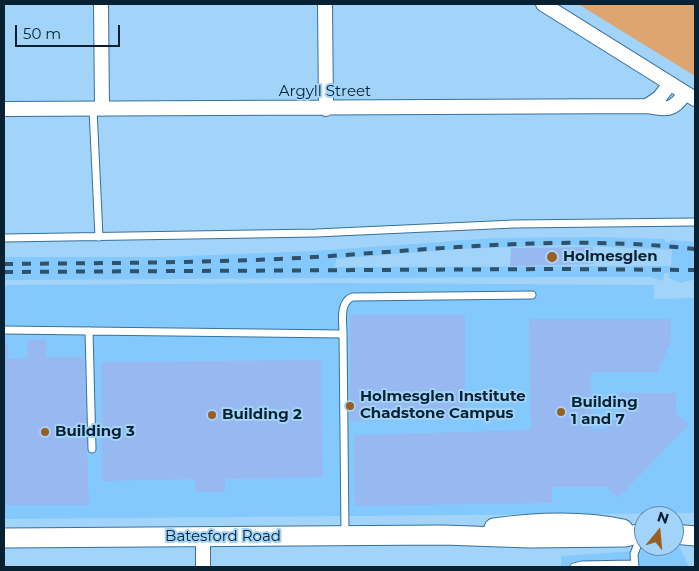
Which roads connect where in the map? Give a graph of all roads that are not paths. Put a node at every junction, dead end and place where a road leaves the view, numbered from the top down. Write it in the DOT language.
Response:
graph roads {
  1 [pos="101,4"];
  2 [pos="325,4"];
  3 [pos="542,4"];
  4 [pos="670,84"];
  5 [pos="690,96"];
  6 [pos="647,106"];
  7 [pos="4,109"];
  8 [pos="97,109"];
  9 [pos="326,109"];
  10 [pos="695,222"];
  11 [pos="100,237"];
  12 [pos="4,238"];
  13 [pos="532,295"];
  14 [pos="4,330"];
  15 [pos="89,331"];
  16 [pos="343,334"];
  17 [pos="92,448"];
  18 [pos="634,535"];
  19 [pos="203,537"];
  20 [pos="345,537"];
  21 [pos="4,538"];
  22 [pos="634,566"];
  23 [pos="203,567"];
  24 [pos="574,567"];
  1 -- 8 [label="street"];
  2 -- 9 [label="street"];
  3 -- 4 [label="street"];
  4 -- 5 [label="street"];
  4 -- 6 [label="street"];
  5 -- 6 [label="street, Argyll Street"];
  6 -- 9 [label="street, Argyll Street"];
  7 -- 8 [label="street, Argyll Street"];
  8 -- 9 [label="street, Argyll Street"];
  8 -- 11 [label="lane"];
  10 -- 11 [label="lane"];
  11 -- 12 [label="lane"];
  13 -- 16 [label="lane"];
  14 -- 15 [label="lane"];
  15 -- 16 [label="lane"];
  15 -- 17 [label="lane"];
  16 -- 20 [label="lane"];
  18 -- 20 [label="main road, Batesford Road"];
  19 -- 20 [label="main road, Batesford Road"];
  19 -- 21 [label="main road, Batesford Road"];
  19 -- 23 [label="street"];
  22 -- 24 [label="lane"];
}
